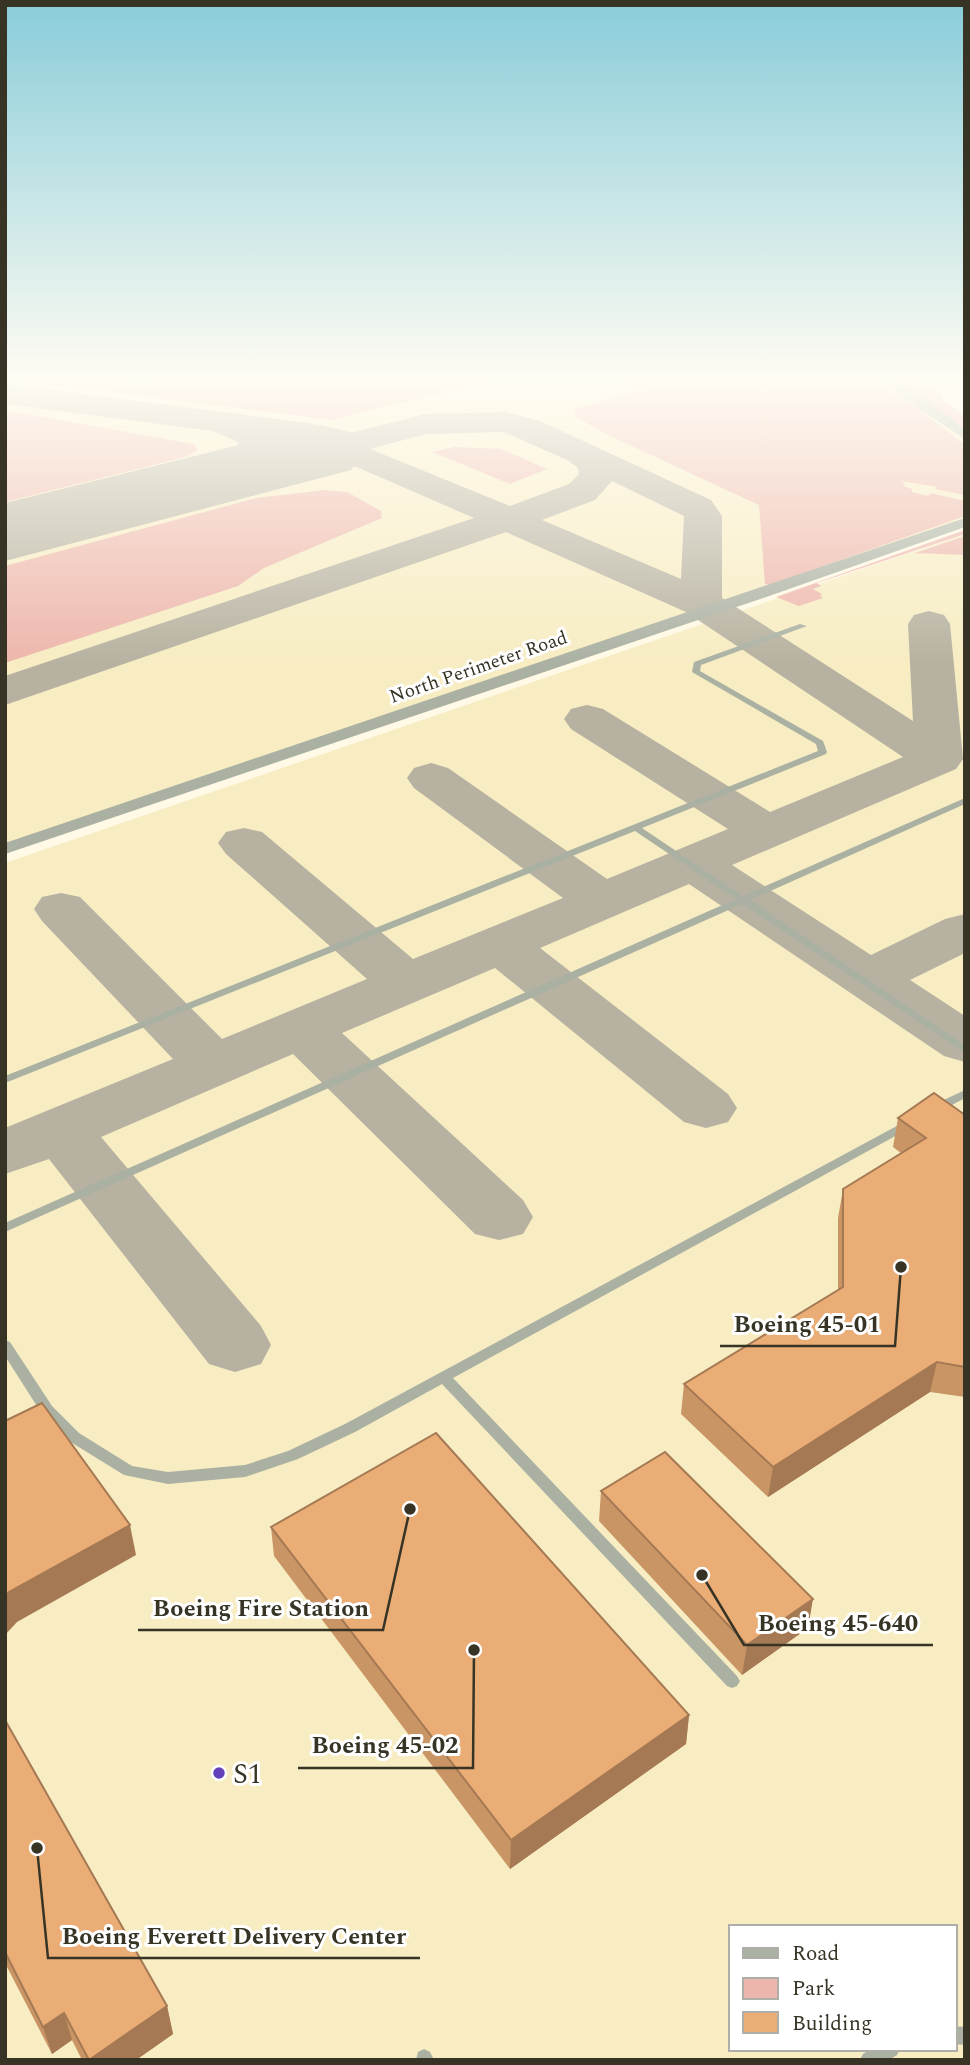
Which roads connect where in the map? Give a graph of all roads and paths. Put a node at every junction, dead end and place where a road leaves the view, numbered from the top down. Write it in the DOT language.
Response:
graph roads {
  1 [pos="965,523"];
  2 [pos="803,626"];
  3 [pos="965,802"];
  4 [pos="635,827"];
  5 [pos="5,849"];
  6 [pos="743,900"];
  7 [pos="965,1050"];
  8 [pos="5,1080"];
  9 [pos="965,1093"];
  10 [pos="5,1228"];
  11 [pos="5,1345"];
  12 [pos="444,1377"];
  13 [pos="732,1681"];
  14 [pos="887,2051"];
  15 [pos="869,2060"];
  1 -- 5 [label="street, North Perimeter Road"];
  2 -- 4 [label="lane"];
  3 -- 6 [label="lane"];
  4 -- 6 [label="lane"];
  4 -- 8 [label="lane"];
  6 -- 7 [label="lane"];
  6 -- 10 [label="lane"];
  9 -- 12 [label="lane"];
  11 -- 12 [label="lane"];
  12 -- 13 [label="lane"];
  14 -- 15 [label="lane"];
}
